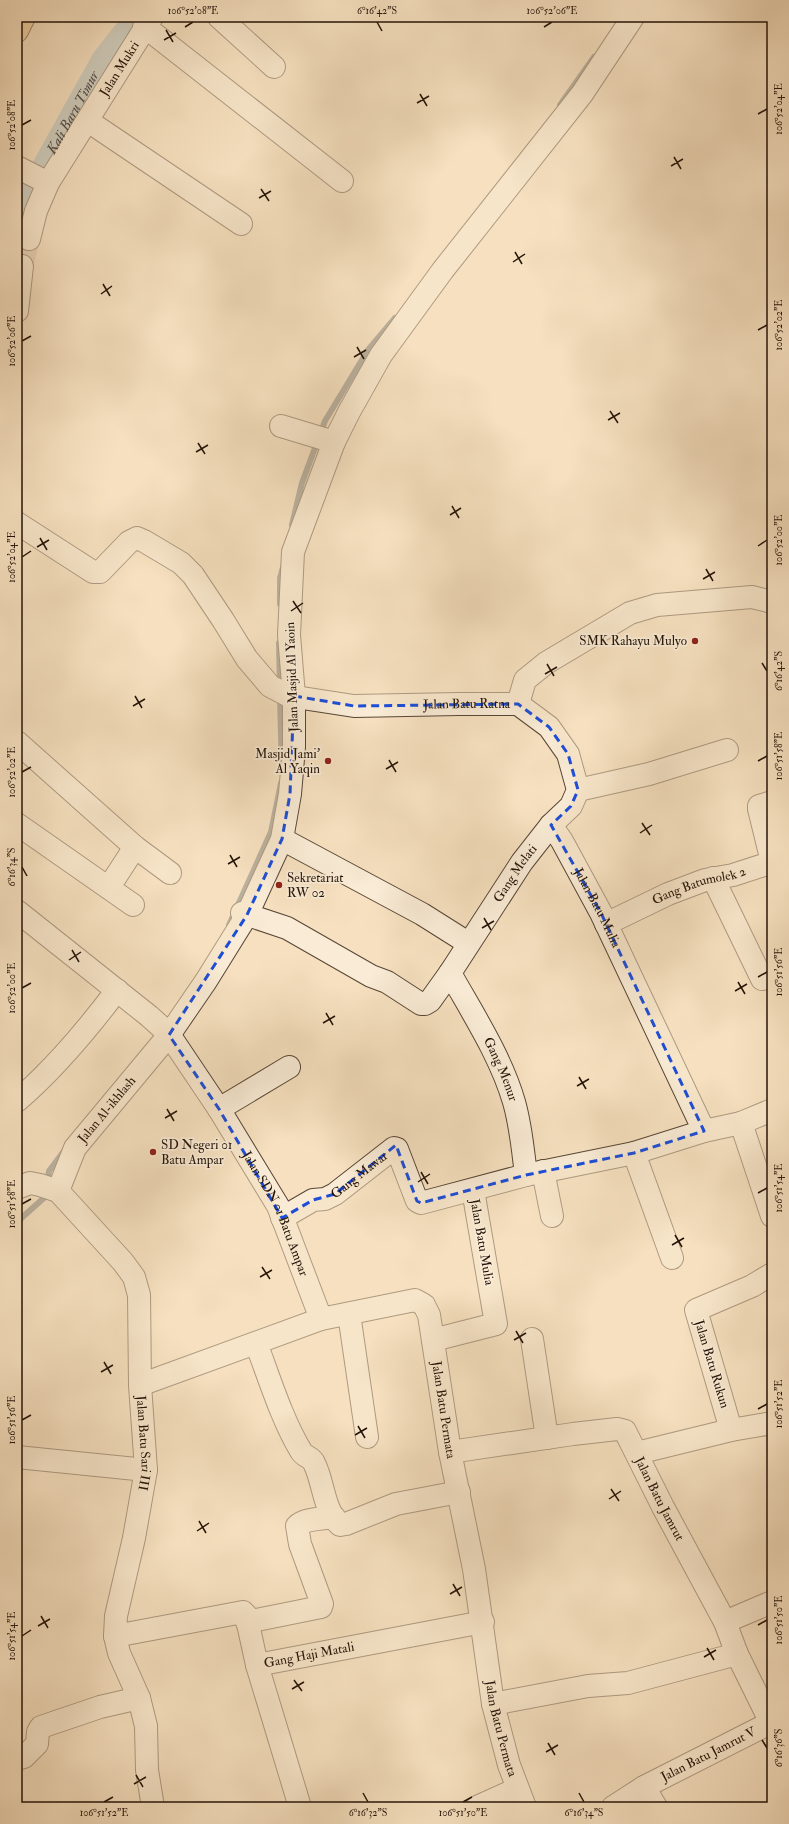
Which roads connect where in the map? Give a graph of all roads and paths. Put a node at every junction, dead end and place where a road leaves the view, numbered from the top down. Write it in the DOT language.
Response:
graph roads {
  1 [pos="24,17"];
  2 [pos="219,17"];
  3 [pos="633,17"];
  4 [pos="148,22"];
  5 [pos="17,31"];
  6 [pos="274,67"];
  7 [pos="88,121"];
  8 [pos="22,170"];
  9 [pos="342,181"];
  10 [pos="48,184"];
  11 [pos="241,224"];
  12 [pos="29,239"];
  13 [pos="22,266"];
  14 [pos="17,310"];
  15 [pos="281,426"];
  16 [pos="325,440"];
  17 [pos="17,523"];
  18 [pos="772,602"];
  19 [pos="285,693"];
  20 [pos="518,704"];
  21 [pos="17,742"];
  22 [pos="727,750"];
  23 [pos="578,790"];
  24 [pos="772,802"];
  25 [pos="17,824"];
  26 [pos="551,825"];
  27 [pos="282,839"];
  28 [pos="135,847"];
  29 [pos="170,873"];
  30 [pos="713,878"];
  31 [pos="109,887"];
  32 [pos="133,905"];
  33 [pos="244,914"];
  34 [pos="20,918"];
  35 [pos="606,924"];
  36 [pos="468,943"];
  37 [pos="450,973"];
  38 [pos="762,979"];
  39 [pos="117,990"];
  40 [pos="168,1034"];
  41 [pos="289,1068"];
  42 [pos="17,1101"];
  43 [pos="219,1109"];
  44 [pos="772,1110"];
  45 [pos="741,1123"];
  46 [pos="704,1132"];
  47 [pos="634,1153"];
  48 [pos="534,1173"];
  49 [pos="17,1188"];
  50 [pos="50,1188"];
  51 [pos="472,1190"];
  52 [pos="552,1216"];
  53 [pos="772,1216"];
  54 [pos="282,1218"];
  55 [pos="672,1258"];
  56 [pos="772,1274"];
  57 [pos="349,1314"];
  58 [pos="321,1319"];
  59 [pos="532,1339"];
  60 [pos="433,1340"];
  61 [pos="256,1343"];
  62 [pos="140,1385"];
  63 [pos="772,1423"];
  64 [pos="731,1430"];
  65 [pos="367,1437"];
  66 [pos="547,1438"];
  67 [pos="450,1452"];
  68 [pos="637,1453"];
  69 [pos="17,1457"];
  70 [pos="146,1470"];
  71 [pos="459,1492"];
  72 [pos="334,1517"];
  73 [pos="772,1602"];
  74 [pos="248,1622"];
  75 [pos="483,1622"];
  76 [pos="725,1622"];
  77 [pos="115,1636"];
  78 [pos="737,1654"];
  79 [pos="257,1665"];
  80 [pos="139,1698"];
  81 [pos="493,1704"];
  82 [pos="772,1723"];
  83 [pos="17,1759"];
  84 [pos="644,1787"];
  85 [pos="521,1798"];
  86 [pos="153,1807"];
  87 [pos="300,1807"];
  88 [pos="477,1807"];
  89 [pos="613,1807"];
  90 [pos="656,1807"];
  1 -- 5 [label="highway"];
  2 -- 6 [label="street"];
  3 -- 16 [label="street, Jalan Masjid Al Yaoin"];
  4 -- 7 [label="street, Jalan Mukri"];
  4 -- 9 [label="street"];
  7 -- 10 [label="street, Jalan Mukri"];
  7 -- 11 [label="street"];
  8 -- 10 [label="street"];
  10 -- 12 [label="street, Jalan Mukri"];
  13 -- 14 [label="street"];
  15 -- 16 [label="street"];
  16 -- 19 [label="street, Jalan Masjid Al Yaoin"];
  17 -- 19 [label="street"];
  18 -- 20 [label="street, Jalan Batu Ratna"];
  19 -- 20 [label="street, Jalan Batu Ratna"];
  19 -- 27 [label="street, Jalan Masjid Al Yaoin"];
  20 -- 23 [label="street"];
  21 -- 28 [label="street"];
  22 -- 23 [label="street"];
  23 -- 26 [label="street"];
  24 -- 30 [label="street, Gang Batumolek 2"];
  25 -- 31 [label="street"];
  26 -- 35 [label="street, Jalan Batu Mulia"];
  26 -- 36 [label="street, Gang Melati"];
  27 -- 33 [label="street, Jalan Masjid Al Yaoin"];
  27 -- 36 [label="street"];
  28 -- 29 [label="street"];
  28 -- 31 [label="street"];
  30 -- 35 [label="street, Gang Batumolek 2"];
  30 -- 38 [label="street"];
  31 -- 32 [label="street"];
  33 -- 37 [label="street, Gang Melati"];
  33 -- 40 [label="street, Jalan Masjid Al Yaoin"];
  34 -- 39 [label="street"];
  35 -- 46 [label="street, Jalan Batu Mulia"];
  36 -- 37 [label="street, Gang Melati"];
  37 -- 48 [label="street, Gang Menur"];
  39 -- 40 [label="street, Jalan SDN 01 Batu Ampar"];
  39 -- 42 [label="street"];
  40 -- 43 [label="street, Jalan SDN 01 Batu Ampar"];
  40 -- 50 [label="street, Jalan Al-ikhlash"];
  41 -- 43 [label="street"];
  43 -- 54 [label="street, Jalan SDN 01 Batu Ampar"];
  44 -- 45 [label="street, Jalan Batu Mulia"];
  45 -- 46 [label="street, Jalan Batu Mulia"];
  45 -- 53 [label="street"];
  46 -- 47 [label="street, Jalan Batu Mulia"];
  47 -- 48 [label="street, Jalan Batu Mulia"];
  47 -- 55 [label="street"];
  48 -- 51 [label="street, Jalan Batu Mulia"];
  48 -- 52 [label="street, Gang Menur"];
  49 -- 50 [label="street"];
  50 -- 62 [label="street, Jalan Batu Sari III"];
  51 -- 54 [label="street, Gang Mawar"];
  51 -- 60 [label="street, Jalan Batu Mulia"];
  54 -- 58 [label="street, Jalan SDN 01 Batu Ampar"];
  56 -- 64 [label="street, Jalan Batu Rukun"];
  57 -- 58 [label="street, Jalan Batu Permata"];
  57 -- 60 [label="street, Jalan Batu Permata"];
  57 -- 65 [label="street"];
  58 -- 61 [label="street, Jalan Batu Permata"];
  59 -- 66 [label="street"];
  60 -- 67 [label="street, Jalan Batu Permata"];
  61 -- 62 [label="street, Jalan Batu Permata"];
  61 -- 72 [label="street"];
  62 -- 70 [label="street, Jalan Batu Sari III"];
  63 -- 64 [label="street"];
  64 -- 68 [label="street"];
  66 -- 67 [label="street, Jalan Batu Jamrut"];
  66 -- 68 [label="street, Jalan Batu Jamrut"];
  67 -- 71 [label="street, Jalan Batu Permata"];
  68 -- 76 [label="street, Jalan Batu Jamrut"];
  69 -- 70 [label="street"];
  70 -- 77 [label="street, Jalan Batu Sari III"];
  71 -- 72 [label="street"];
  71 -- 75 [label="street, Jalan Batu Permata"];
  72 -- 74 [label="street"];
  73 -- 76 [label="street"];
  74 -- 77 [label="street"];
  74 -- 79 [label="street"];
  75 -- 79 [label="street, Gang Haji Matali"];
  75 -- 81 [label="street, Jalan Batu Permata"];
  76 -- 78 [label="street, Jalan Batu Jamrut"];
  77 -- 80 [label="street, Jalan Batu Sari III"];
  78 -- 81 [label="street"];
  78 -- 82 [label="street, Jalan Batu Jamrut"];
  79 -- 87 [label="street, Gang Haji Matali"];
  80 -- 83 [label="street"];
  80 -- 86 [label="street, Jalan Batu Sari III"];
  81 -- 85 [label="street, Jalan Batu Permata"];
  82 -- 84 [label="street, Jalan Batu Jamrut V"];
  84 -- 89 [label="street, Jalan Batu Jamrut V"];
  84 -- 90 [label="street"];
  85 -- 88 [label="street"];
}
